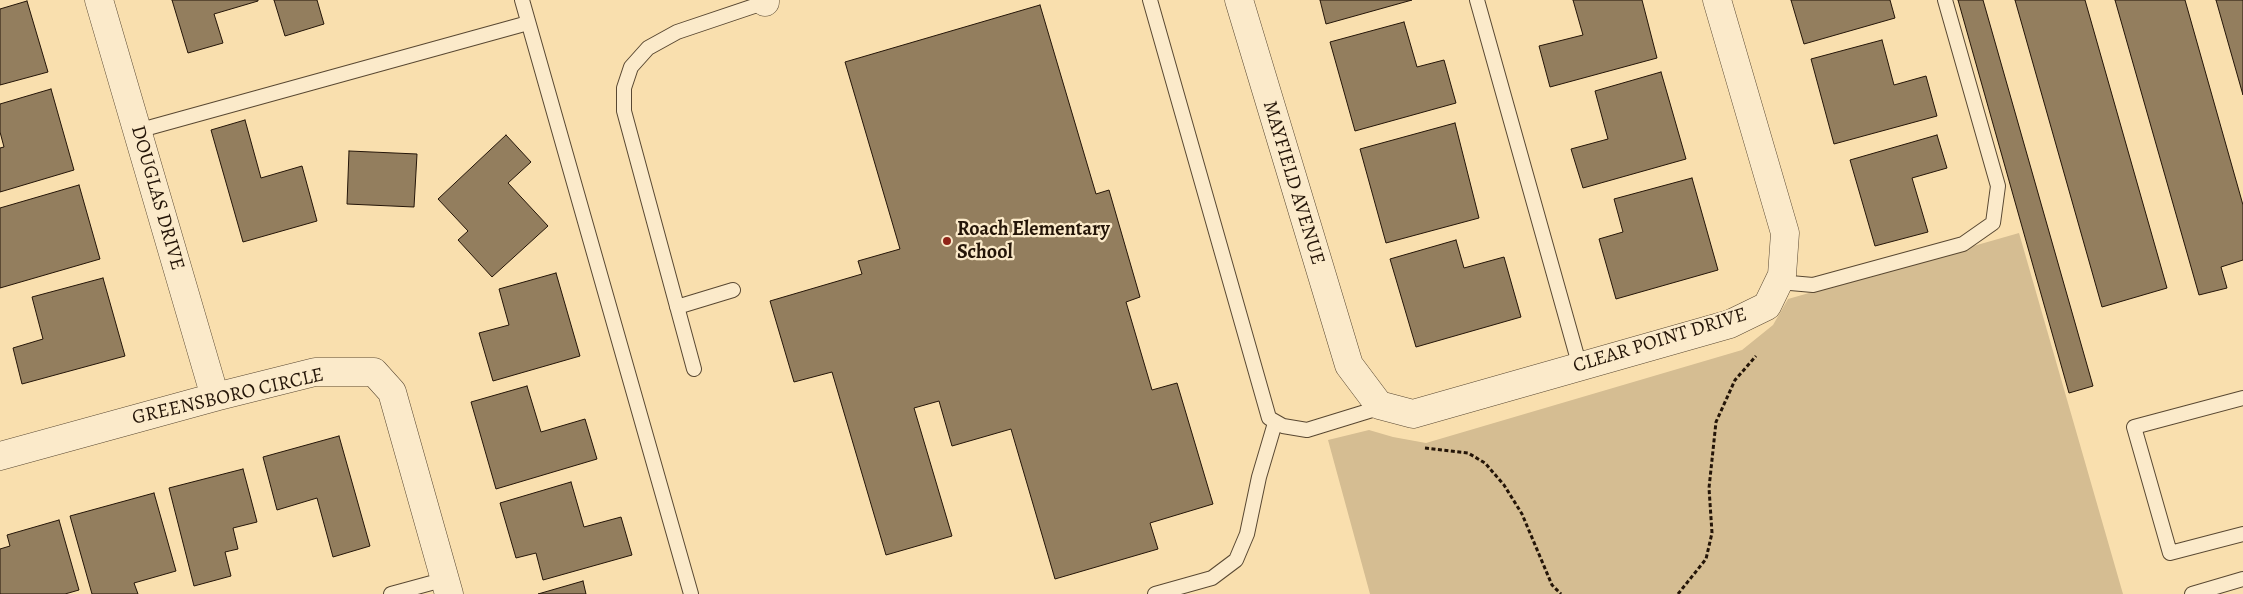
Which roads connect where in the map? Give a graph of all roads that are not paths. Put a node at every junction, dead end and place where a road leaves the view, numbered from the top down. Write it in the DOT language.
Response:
graph roads {
  1 [pos="99,0"];
  2 [pos="522,0"];
  3 [pos="1150,0"];
  4 [pos="1239,0"];
  5 [pos="1477,0"];
  6 [pos="1716,0"];
  7 [pos="1945,0"];
  8 [pos="768,1"];
  9 [pos="528,23"];
  10 [pos="137,131"];
  11 [pos="1779,282"];
  12 [pos="733,290"];
  13 [pos="677,307"];
  14 [pos="1348,365"];
  15 [pos="1580,366"];
  16 [pos="694,369"];
  17 [pos="215,397"];
  18 [pos="2243,398"];
  19 [pos="1384,406"];
  20 [pos="1275,423"];
  21 [pos="0,456"];
  22 [pos="2243,534"];
  23 [pos="2243,579"];
  24 [pos="448,586"];
  25 [pos="391,594"];
  26 [pos="691,594"];
  27 [pos="1155,594"];
  28 [pos="2192,594"];
  1 -- 10 [label="street, DOUGLAS DRIVE"];
  2 -- 9 [label="lane"];
  3 -- 20 [label="lane"];
  4 -- 14 [label="street, MAYFIELD AVENUE"];
  5 -- 15 [label="lane"];
  6 -- 11 [label="street, CLEAR POINT DRIVE"];
  7 -- 11 [label="lane"];
  8 -- 13 [label="lane"];
  9 -- 10 [label="lane"];
  9 -- 26 [label="lane"];
  10 -- 17 [label="street, DOUGLAS DRIVE"];
  11 -- 15 [label="street, CLEAR POINT DRIVE"];
  12 -- 13 [label="lane"];
  13 -- 16 [label="lane"];
  14 -- 19 [label="street, CLEAR POINT DRIVE"];
  15 -- 19 [label="street, CLEAR POINT DRIVE"];
  17 -- 21 [label="street, GREENSBORO CIRCLE"];
  17 -- 24 [label="street, GREENSBORO CIRCLE"];
  18 -- 22 [label="lane"];
  19 -- 20 [label="lane"];
  20 -- 27 [label="lane"];
  23 -- 28 [label="lane"];
  24 -- 25 [label="lane"];
}
